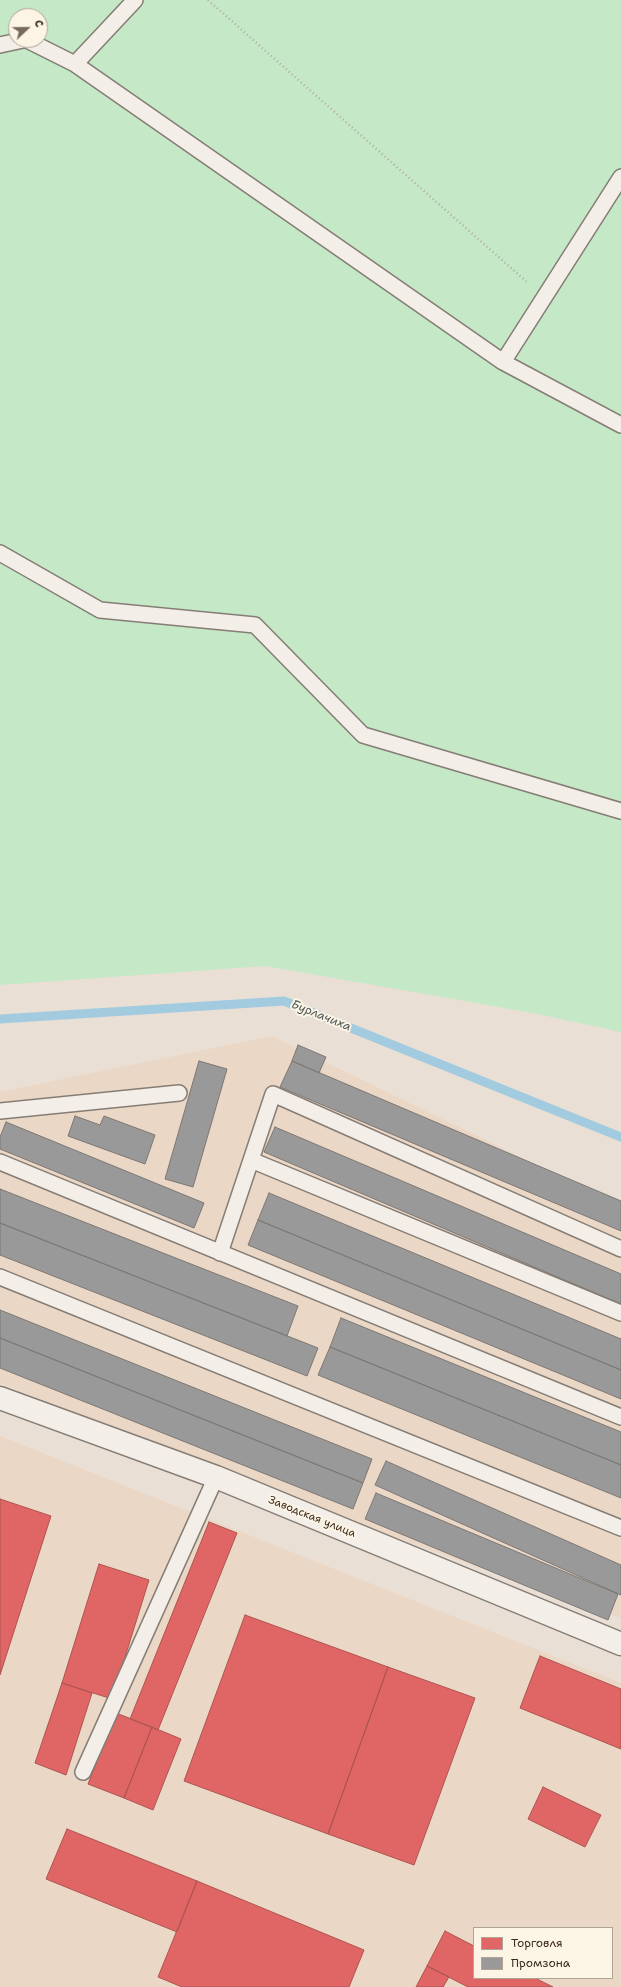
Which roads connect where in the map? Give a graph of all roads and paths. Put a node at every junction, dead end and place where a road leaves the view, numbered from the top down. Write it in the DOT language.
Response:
graph roads {
  1 [pos="135,0"];
  2 [pos="208,0"];
  3 [pos="43,48"];
  4 [pos="75,64"];
  5 [pos="621,177"];
  6 [pos="543,297"];
  7 [pos="503,362"];
  8 [pos="621,425"];
  9 [pos="0,553"];
  10 [pos="621,811"];
  11 [pos="179,1093"];
  12 [pos="0,1111"];
  13 [pos="251,1160"];
  14 [pos="0,1162"];
  15 [pos="621,1248"];
  16 [pos="220,1253"];
  17 [pos="0,1277"];
  18 [pos="621,1314"];
  19 [pos="0,1398"];
  20 [pos="621,1417"];
  21 [pos="216,1477"];
  22 [pos="621,1528"];
  23 [pos="621,1644"];
  24 [pos="83,1772"];
  1 -- 4 [label="lane"];
  2 -- 6 [label="path"];
  3 -- 4 [label="lane"];
  4 -- 7 [label="lane"];
  5 -- 6 [label="lane"];
  6 -- 7 [label="lane"];
  7 -- 8 [label="lane"];
  9 -- 10 [label="lane"];
  11 -- 12 [label="lane"];
  13 -- 15 [label="lane"];
  13 -- 16 [label="lane"];
  13 -- 18 [label="lane"];
  14 -- 16 [label="lane"];
  16 -- 20 [label="lane"];
  17 -- 22 [label="lane"];
  19 -- 21 [label="street, Заводская улица"];
  21 -- 23 [label="street, Заводская улица"];
  21 -- 24 [label="lane"];
}
